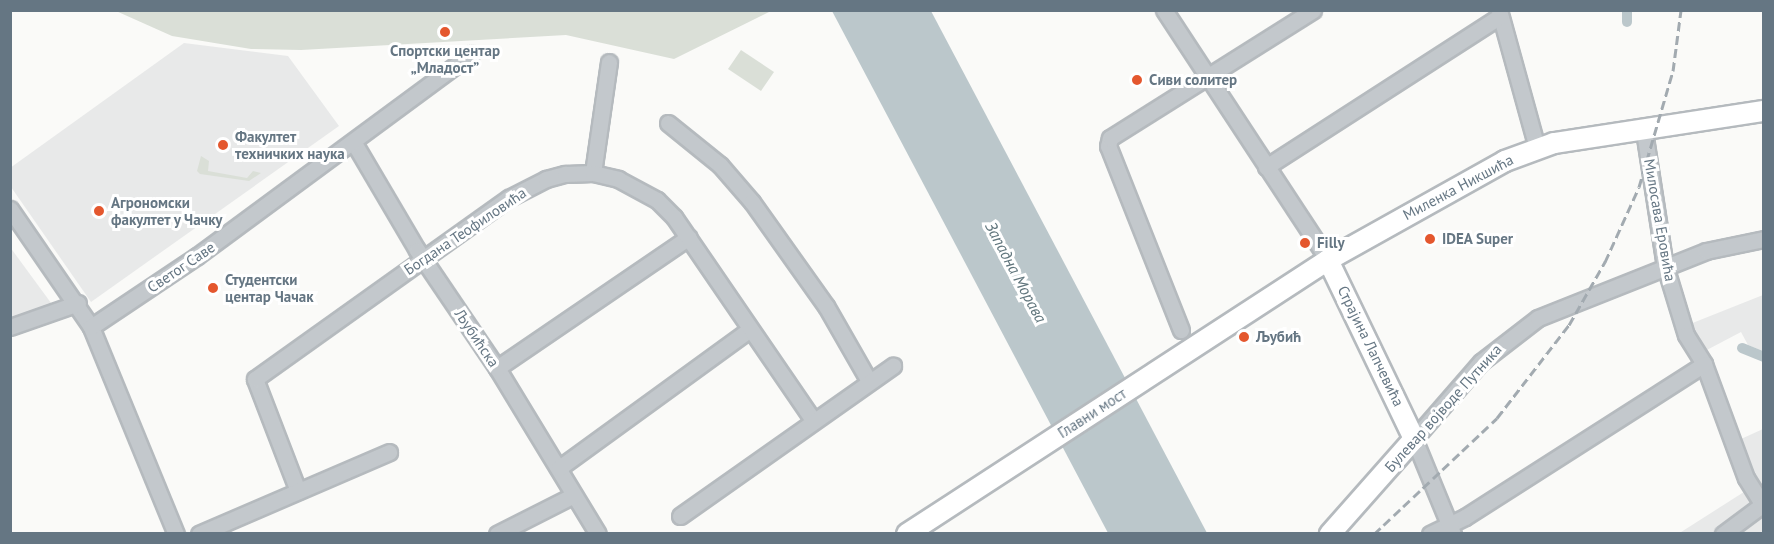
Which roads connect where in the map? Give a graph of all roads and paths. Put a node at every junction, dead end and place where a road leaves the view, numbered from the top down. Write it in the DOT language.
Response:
graph roads {
  1 [pos="1164,10"];
  2 [pos="1313,10"];
  3 [pos="1500,13"];
  4 [pos="471,54"];
  5 [pos="609,62"];
  6 [pos="1207,78"];
  7 [pos="1764,111"];
  8 [pos="668,123"];
  9 [pos="1644,130"];
  10 [pos="354,143"];
  11 [pos="1537,148"];
  12 [pos="1266,168"];
  13 [pos="593,173"];
  14 [pos="10,209"];
  15 [pos="689,237"];
  16 [pos="1764,239"];
  17 [pos="422,258"];
  18 [pos="1328,260"];
  19 [pos="1665,266"];
  20 [pos="78,303"];
  21 [pos="10,327"];
  22 [pos="91,327"];
  23 [pos="750,329"];
  24 [pos="1181,330"];
  25 [pos="1187,352"];
  26 [pos="1704,364"];
  27 [pos="893,366"];
  28 [pos="498,368"];
  29 [pos="869,381"];
  30 [pos="813,420"];
  31 [pos="1414,439"];
  32 [pos="389,452"];
  33 [pos="559,468"];
  34 [pos="298,491"];
  35 [pos="574,495"];
  36 [pos="1763,506"];
  37 [pos="680,516"];
  38 [pos="1451,529"];
  39 [pos="1329,531"];
  40 [pos="176,534"];
  41 [pos="200,534"];
  42 [pos="497,534"];
  43 [pos="598,534"];
  44 [pos="907,534"];
  45 [pos="1430,534"];
  46 [pos="1723,534"];
  1 -- 6 [label="street"];
  2 -- 6 [label="street"];
  3 -- 11 [label="street"];
  3 -- 12 [label="street"];
  4 -- 10 [label="street, Светог Саве"];
  5 -- 13 [label="street"];
  6 -- 12 [label="street"];
  6 -- 24 [label="street"];
  7 -- 9 [label="main road, Миленка Никшића"];
  8 -- 29 [label="street"];
  9 -- 11 [label="main road, Миленка Никшића"];
  9 -- 19 [label="street, Милосава Еровића"];
  10 -- 17 [label="street, Љубићска"];
  10 -- 22 [label="street, Светог Саве"];
  11 -- 18 [label="main road, Миленка Никшића"];
  12 -- 18 [label="street"];
  13 -- 15 [label="street, Богдана Теофиловића"];
  13 -- 17 [label="street, Богдана Теофиловића"];
  14 -- 20 [label="street"];
  15 -- 23 [label="street, Богдана Теофиловића"];
  15 -- 28 [label="street"];
  16 -- 19 [label="street, Булевар војводе Путника"];
  17 -- 28 [label="street, Љубићска"];
  17 -- 34 [label="street, Богдана Теофиловића"];
  18 -- 25 [label="main road, Миленка Никшића"];
  18 -- 31 [label="main road, Страјина Лапчевића"];
  19 -- 26 [label="street, Милосава Еровића"];
  19 -- 31 [label="street, Булевар војводе Путника"];
  20 -- 21 [label="street"];
  20 -- 22 [label="street"];
  22 -- 40 [label="street"];
  23 -- 30 [label="street, Богдана Теофиловића"];
  23 -- 33 [label="street"];
  25 -- 44 [label="main road, Главни мост"];
  26 -- 36 [label="street, Милосава Еровића"];
  26 -- 38 [label="street"];
  27 -- 29 [label="street"];
  28 -- 33 [label="street, Љубићска"];
  29 -- 30 [label="street"];
  30 -- 37 [label="street"];
  31 -- 38 [label="street, Страјина Лапчевића"];
  31 -- 39 [label="main road, Булевар војводе Путника"];
  32 -- 34 [label="street"];
  33 -- 35 [label="street, Љубићска"];
  34 -- 41 [label="street"];
  35 -- 42 [label="street"];
  35 -- 43 [label="street, Љубићска"];
  36 -- 46 [label="street"];
  38 -- 45 [label="street"];
}
